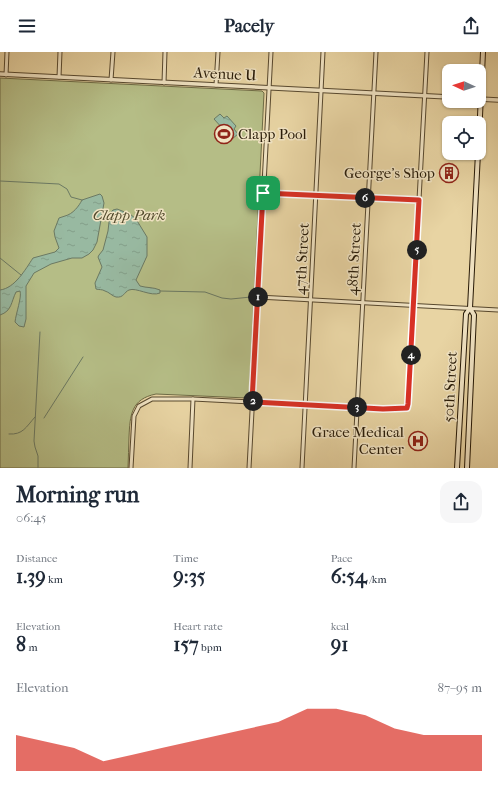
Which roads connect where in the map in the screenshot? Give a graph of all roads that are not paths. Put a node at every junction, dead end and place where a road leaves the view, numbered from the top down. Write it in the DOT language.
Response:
graph roads {
  1 [pos="7,52"];
  2 [pos="60,52"];
  3 [pos="113,52"];
  4 [pos="165,52"];
  5 [pos="218,52"];
  6 [pos="271,52"];
  7 [pos="323,52"];
  8 [pos="376,52"];
  9 [pos="427,52"];
  10 [pos="483,52"];
  11 [pos="482,64"];
  12 [pos="0,74"];
  13 [pos="6,74"];
  14 [pos="59,77"];
  15 [pos="111,80"];
  16 [pos="164,83"];
  17 [pos="216,85"];
  18 [pos="269,88"];
  19 [pos="321,91"];
  20 [pos="374,93"];
  21 [pos="425,96"];
  22 [pos="442,97"];
  23 [pos="486,99"];
  24 [pos="498,100"];
  25 [pos="478,160"];
  26 [pos="263,193"];
  27 [pos="316,195"];
  28 [pos="368,198"];
  29 [pos="419,200"];
  30 [pos="258,298"];
  31 [pos="310,300"];
  32 [pos="363,302"];
  33 [pos="414,305"];
  34 [pos="470,308"];
  35 [pos="498,310"];
  36 [pos="193,398"];
  37 [pos="252,402"];
  38 [pos="305,404"];
  39 [pos="358,407"];
  40 [pos="131,468"];
  41 [pos="190,468"];
  42 [pos="249,468"];
  43 [pos="302,468"];
  44 [pos="354,468"];
  45 [pos="457,468"];
  46 [pos="467,468"];
  1 -- 13 [label="street"];
  2 -- 14 [label="street"];
  3 -- 15 [label="street"];
  4 -- 16 [label="street"];
  5 -- 17 [label="street"];
  6 -- 18 [label="street"];
  7 -- 19 [label="street, 47th Street"];
  8 -- 20 [label="street, 48th Street"];
  9 -- 21 [label="street"];
  10 -- 11 [label="main road"];
  12 -- 13 [label="street, Avenue U"];
  13 -- 14 [label="street, Avenue U"];
  14 -- 15 [label="street, Avenue U"];
  15 -- 16 [label="street, Avenue U"];
  16 -- 17 [label="street, Avenue U"];
  17 -- 18 [label="street, Avenue U"];
  18 -- 19 [label="street, Avenue U"];
  18 -- 26 [label="street"];
  19 -- 20 [label="street, Avenue U"];
  19 -- 27 [label="street, 47th Street"];
  20 -- 21 [label="street, Avenue U"];
  20 -- 28 [label="street, 48th Street"];
  21 -- 22 [label="street, Avenue U"];
  21 -- 29 [label="street"];
  23 -- 24 [label="street"];
  25 -- 34 [label="main road, 50th Street"];
  26 -- 27 [label="street"];
  26 -- 30 [label="street"];
  27 -- 28 [label="street"];
  27 -- 31 [label="street, 47th Street"];
  28 -- 29 [label="street"];
  28 -- 32 [label="street, 48th Street"];
  29 -- 33 [label="street"];
  30 -- 31 [label="street"];
  30 -- 37 [label="street"];
  31 -- 32 [label="street"];
  31 -- 38 [label="street, 47th Street"];
  32 -- 33 [label="street"];
  32 -- 39 [label="street, 48th Street"];
  33 -- 34 [label="street"];
  33 -- 39 [label="street"];
  34 -- 35 [label="street"];
  34 -- 45 [label="main road, 50th Street"];
  34 -- 46 [label="main road, 50th Street"];
  36 -- 37 [label="street"];
  36 -- 40 [label="street"];
  36 -- 41 [label="street"];
  37 -- 38 [label="street"];
  37 -- 42 [label="street"];
  38 -- 39 [label="street"];
  38 -- 43 [label="street, 47th Street"];
  39 -- 44 [label="street, 48th Street"];
}
